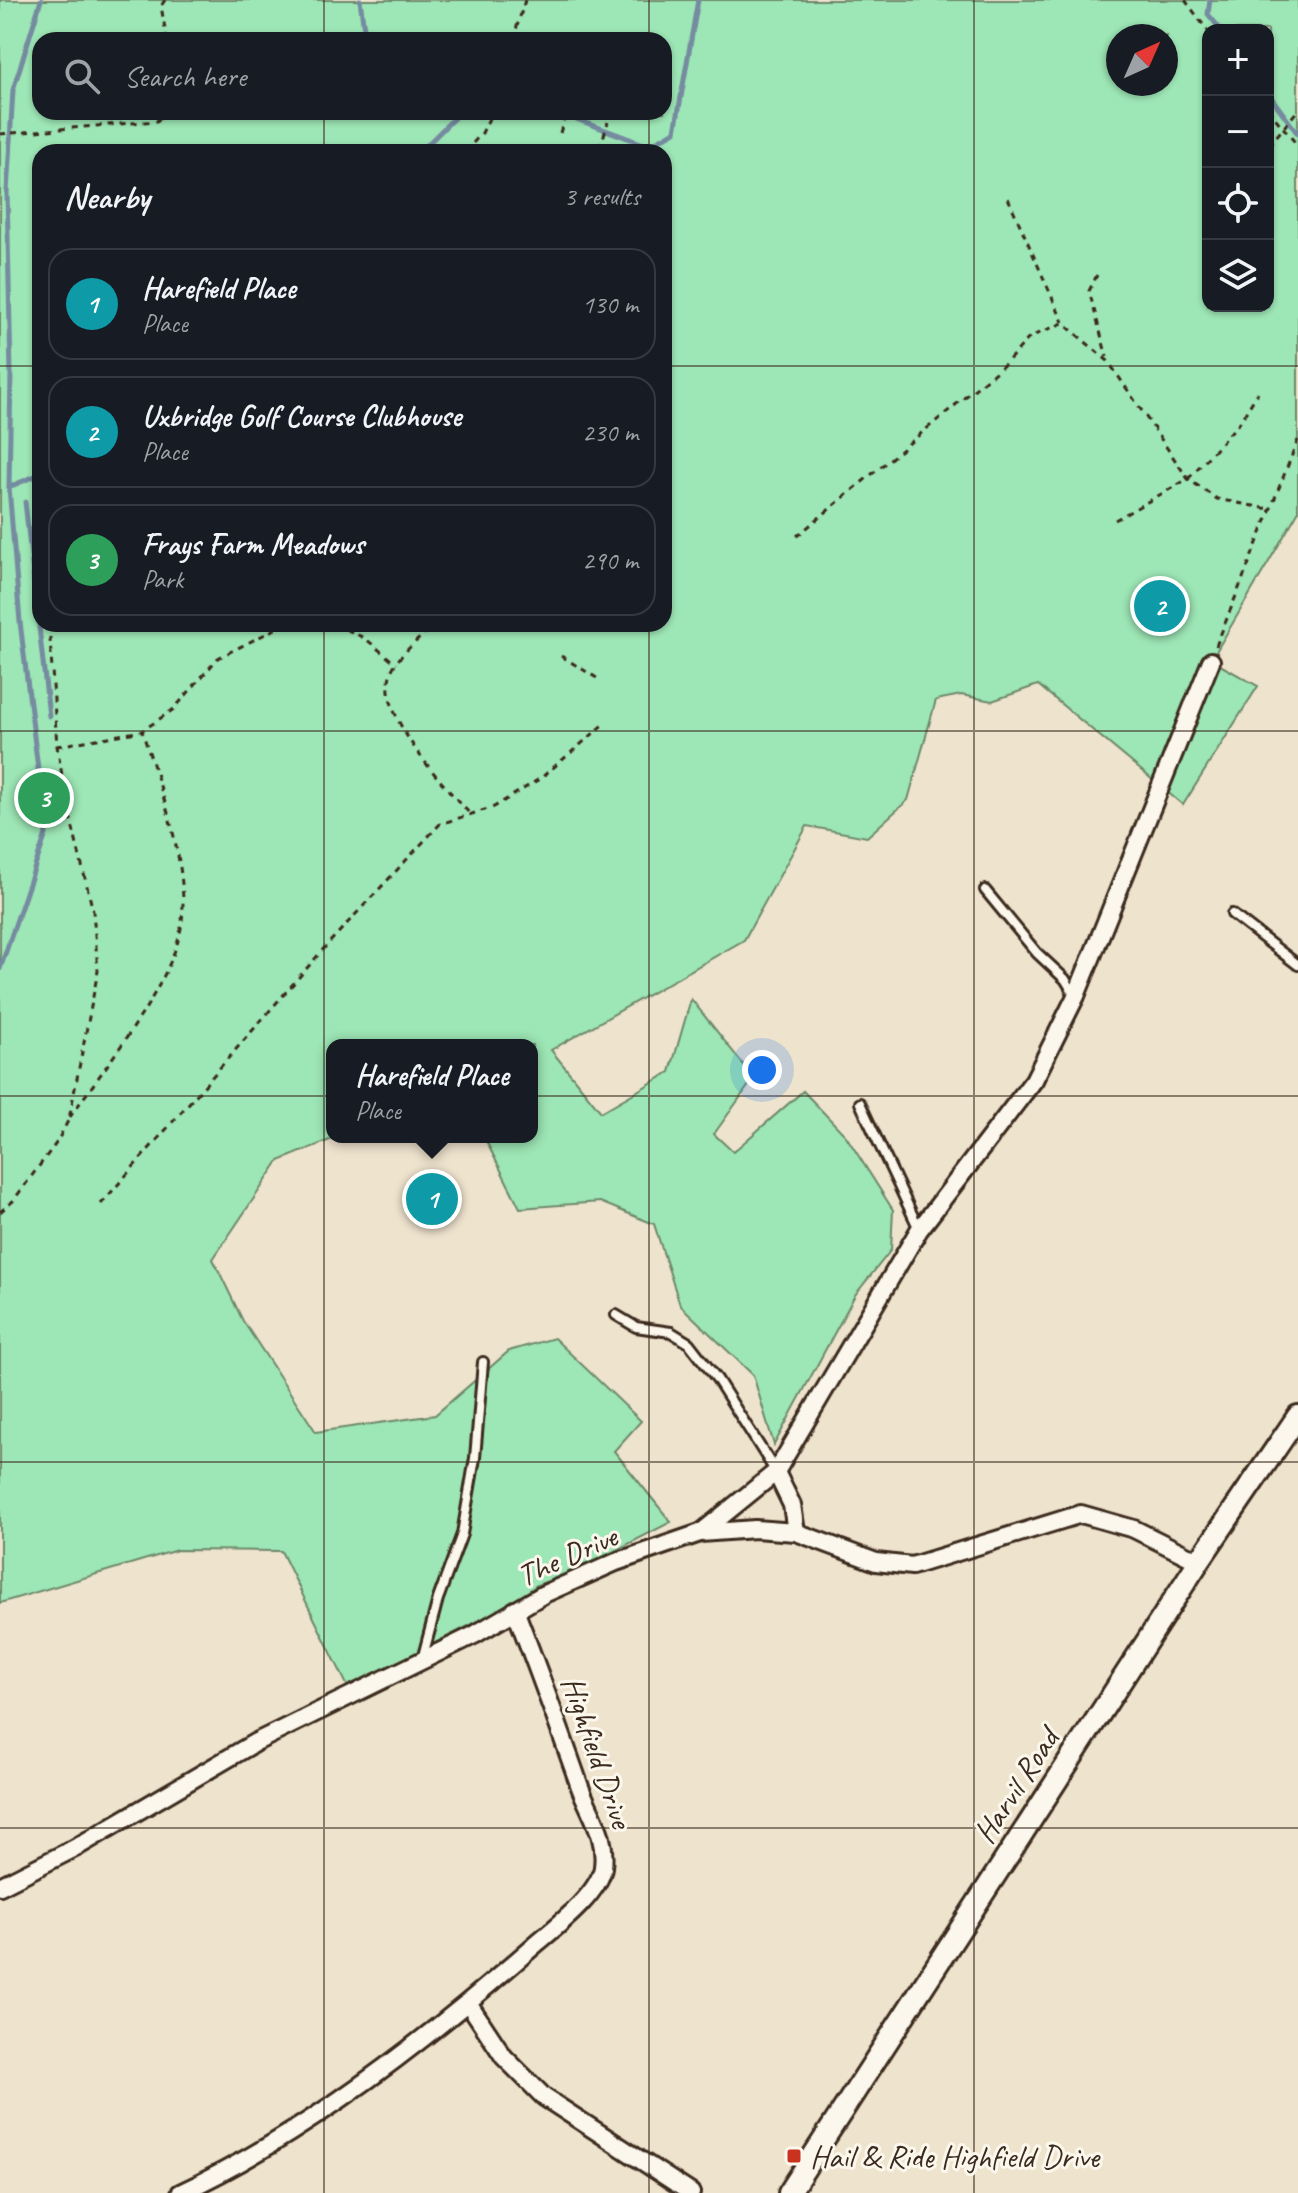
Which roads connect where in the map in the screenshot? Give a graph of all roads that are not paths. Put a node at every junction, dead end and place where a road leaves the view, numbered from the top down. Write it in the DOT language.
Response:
graph roads {
  1 [pos="1211,661"];
  2 [pos="985,890"];
  3 [pos="1232,914"];
  4 [pos="1298,965"];
  5 [pos="1076,996"];
  6 [pos="860,1103"];
  7 [pos="919,1230"];
  8 [pos="616,1315"];
  9 [pos="483,1362"];
  10 [pos="1298,1416"];
  11 [pos="776,1472"];
  12 [pos="796,1532"];
  13 [pos="700,1533"];
  14 [pos="1201,1558"];
  15 [pos="515,1610"];
  16 [pos="422,1661"];
  17 [pos="0,1886"];
  18 [pos="469,2004"];
  19 [pos="180,2193"];
  20 [pos="691,2193"];
  21 [pos="789,2193"];
  1 -- 5 [label="street"];
  2 -- 5 [label="lane"];
  3 -- 4 [label="lane"];
  5 -- 7 [label="street"];
  6 -- 7 [label="lane"];
  7 -- 11 [label="street"];
  8 -- 11 [label="lane"];
  9 -- 16 [label="lane"];
  10 -- 14 [label="street, Harvil Road"];
  11 -- 12 [label="street"];
  11 -- 13 [label="street"];
  12 -- 13 [label="street, The Drive"];
  12 -- 14 [label="street, The Drive"];
  13 -- 15 [label="street, The Drive"];
  14 -- 21 [label="street, Harvil Road"];
  15 -- 16 [label="street, The Drive"];
  15 -- 18 [label="street, Highfield Drive"];
  16 -- 17 [label="street, The Drive"];
  18 -- 19 [label="street, Highfield Drive"];
  18 -- 20 [label="street"];
}
